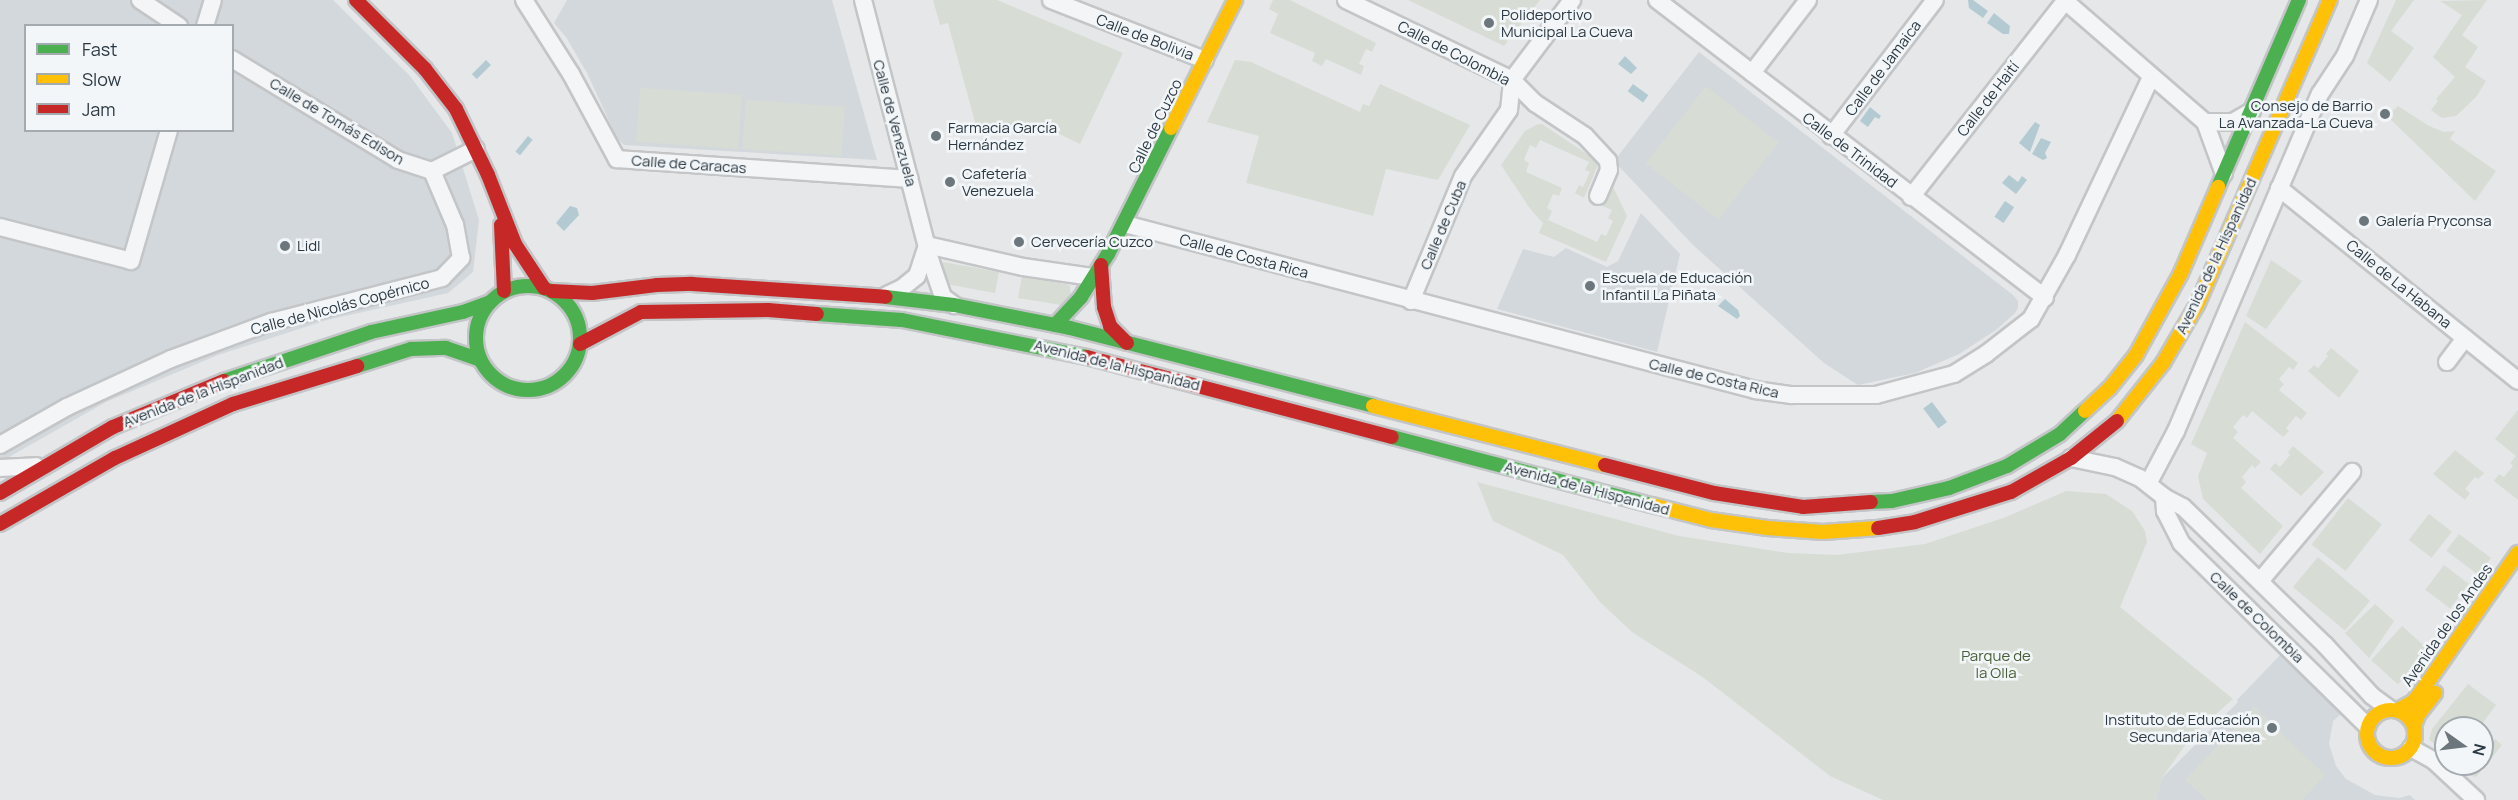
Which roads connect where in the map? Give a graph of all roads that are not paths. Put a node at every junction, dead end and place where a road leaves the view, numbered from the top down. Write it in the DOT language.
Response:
graph roads {
  1 [pos="140,0"];
  2 [pos="213,0"];
  3 [pos="356,0"];
  4 [pos="524,0"];
  5 [pos="863,0"];
  6 [pos="1051,0"];
  7 [pos="1235,0"];
  8 [pos="1346,0"];
  9 [pos="1572,0"];
  10 [pos="1657,0"];
  11 [pos="1808,0"];
  12 [pos="1935,0"];
  13 [pos="2064,0"];
  14 [pos="2299,0"];
  15 [pos="2330,0"];
  16 [pos="2368,0"];
  17 [pos="176,24"];
  18 [pos="206,24"];
  19 [pos="234,60"];
  20 [pos="1205,60"];
  21 [pos="1752,73"];
  22 [pos="2151,77"];
  23 [pos="1512,80"];
  24 [pos="2253,110"];
  25 [pos="2205,122"];
  26 [pos="168,132"];
  27 [pos="1831,136"];
  28 [pos="476,149"];
  29 [pos="432,171"];
  30 [pos="2224,174"];
  31 [pos="909,178"];
  32 [pos="2279,188"];
  33 [pos="1598,196"];
  34 [pos="1911,196"];
  35 [pos="498,202"];
  36 [pos="1125,224"];
  37 [pos="0,227"];
  38 [pos="927,245"];
  39 [pos="1097,271"];
  40 [pos="548,290"];
  41 [pos="504,291"];
  42 [pos="884,297"];
  43 [pos="2045,298"];
  44 [pos="1411,301"];
  45 [pos="488,303"];
  46 [pos="954,306"];
  47 [pos="1055,326"];
  48 [pos="2465,338"];
  49 [pos="1127,343"];
  50 [pos="580,344"];
  51 [pos="480,360"];
  52 [pos="2447,362"];
  53 [pos="2518,381"];
  54 [pos="0,445"];
  55 [pos="2071,458"];
  56 [pos="43,466"];
  57 [pos="0,468"];
  58 [pos="2352,472"];
  59 [pos="2148,484"];
  60 [pos="0,493"];
  61 [pos="2164,497"];
  62 [pos="0,524"];
  63 [pos="2518,553"];
  64 [pos="2260,581"];
  65 [pos="2508,592"];
  66 [pos="2394,710"];
  67 [pos="2367,726"];
  68 [pos="2414,726"];
  69 [pos="2411,747"];
  70 [pos="2476,800"];
  1 -- 17 [label="street"];
  2 -- 18 [label="street"];
  3 -- 28 [label="main road"];
  4 -- 31 [label="street, Calle de Caracas"];
  5 -- 31 [label="street, Calle de Venezuela"];
  6 -- 20 [label="street, Calle de Bolivia"];
  7 -- 20 [label="main road, Calle de Cuzco"];
  8 -- 23 [label="street, Calle de Colombia"];
  9 -- 23 [label="street"];
  10 -- 21 [label="street, Calle de Trinidad"];
  11 -- 21 [label="street"];
  12 -- 27 [label="street, Calle de Jamaica"];
  13 -- 22 [label="street"];
  13 -- 34 [label="street, Calle de Haití"];
  14 -- 24 [label="main road, Avenida de la Hispanidad"];
  15 -- 55 [label="main road, Avenida de la Hispanidad"];
  16 -- 32 [label="street, Avenida de la Hispanidad"];
  19 -- 29 [label="street, Calle de Tomás Edison"];
  20 -- 36 [label="main road, Calle de Cuzco"];
  21 -- 27 [label="street, Calle de Trinidad"];
  22 -- 25 [label="street"];
  22 -- 43 [label="street, Calle de Costa Rica"];
  23 -- 33 [label="street, Calle de Colombia"];
  23 -- 44 [label="street, Calle de Cuba"];
  24 -- 25 [label="street"];
  24 -- 30 [label="main road, Avenida de la Hispanidad"];
  25 -- 30 [label="street"];
  26 -- 37 [label="street"];
  27 -- 34 [label="street, Calle de Trinidad"];
  28 -- 29 [label="street"];
  28 -- 35 [label="main road"];
  29 -- 54 [label="street, Calle de Nicolás Copérnico"];
  30 -- 49 [label="main road, Avenida de la Hispanidad"];
  31 -- 38 [label="street, Calle de Venezuela"];
  32 -- 48 [label="street, Calle de La Habana"];
  32 -- 59 [label="street, Avenida de la Hispanidad"];
  34 -- 43 [label="street, Calle de Trinidad"];
  35 -- 40 [label="main road"];
  35 -- 41 [label="main road"];
  36 -- 39 [label="main road, Calle de Cuzco"];
  36 -- 44 [label="street, Calle de Costa Rica"];
  38 -- 39 [label="street"];
  38 -- 42 [label="street"];
  38 -- 46 [label="street, Calle de Venezuela"];
  39 -- 47 [label="main road, Calle de Cuzco"];
  39 -- 49 [label="main road"];
  40 -- 41 [label="main road"];
  40 -- 42 [label="main road, Avenida de la Hispanidad"];
  40 -- 50 [label="main road"];
  41 -- 45 [label="main road"];
  42 -- 46 [label="main road, Avenida de la Hispanidad"];
  43 -- 44 [label="street, Calle de Costa Rica"];
  45 -- 51 [label="main road"];
  45 -- 56 [label="main road, Avenida de la Hispanidad"];
  46 -- 47 [label="main road, Avenida de la Hispanidad"];
  47 -- 49 [label="main road, Avenida de la Hispanidad"];
  48 -- 52 [label="street"];
  48 -- 53 [label="street, Calle de La Habana"];
  50 -- 51 [label="main road"];
  50 -- 55 [label="main road, Avenida de la Hispanidad"];
  51 -- 62 [label="main road, Avenida de la Hispanidad"];
  55 -- 59 [label="street, Calle de Colombia"];
  56 -- 57 [label="street"];
  56 -- 60 [label="main road, Avenida de la Hispanidad"];
  58 -- 64 [label="street"];
  59 -- 61 [label="street, Calle de Colombia"];
  61 -- 64 [label="street, Calle de Colombia"];
  61 -- 67 [label="street, Calle de Colombia"];
  63 -- 66 [label="main road, Avenida de los Andes"];
  64 -- 66 [label="street, Calle de Colombia"];
  65 -- 68 [label="main road, Avenida de los Andes"];
  66 -- 67 [label="main road, Avenida de los Andes"];
  66 -- 68 [label="main road"];
  67 -- 69 [label="main road"];
  68 -- 69 [label="main road, Avenida de los Andes"];
  69 -- 70 [label="street"];
}
